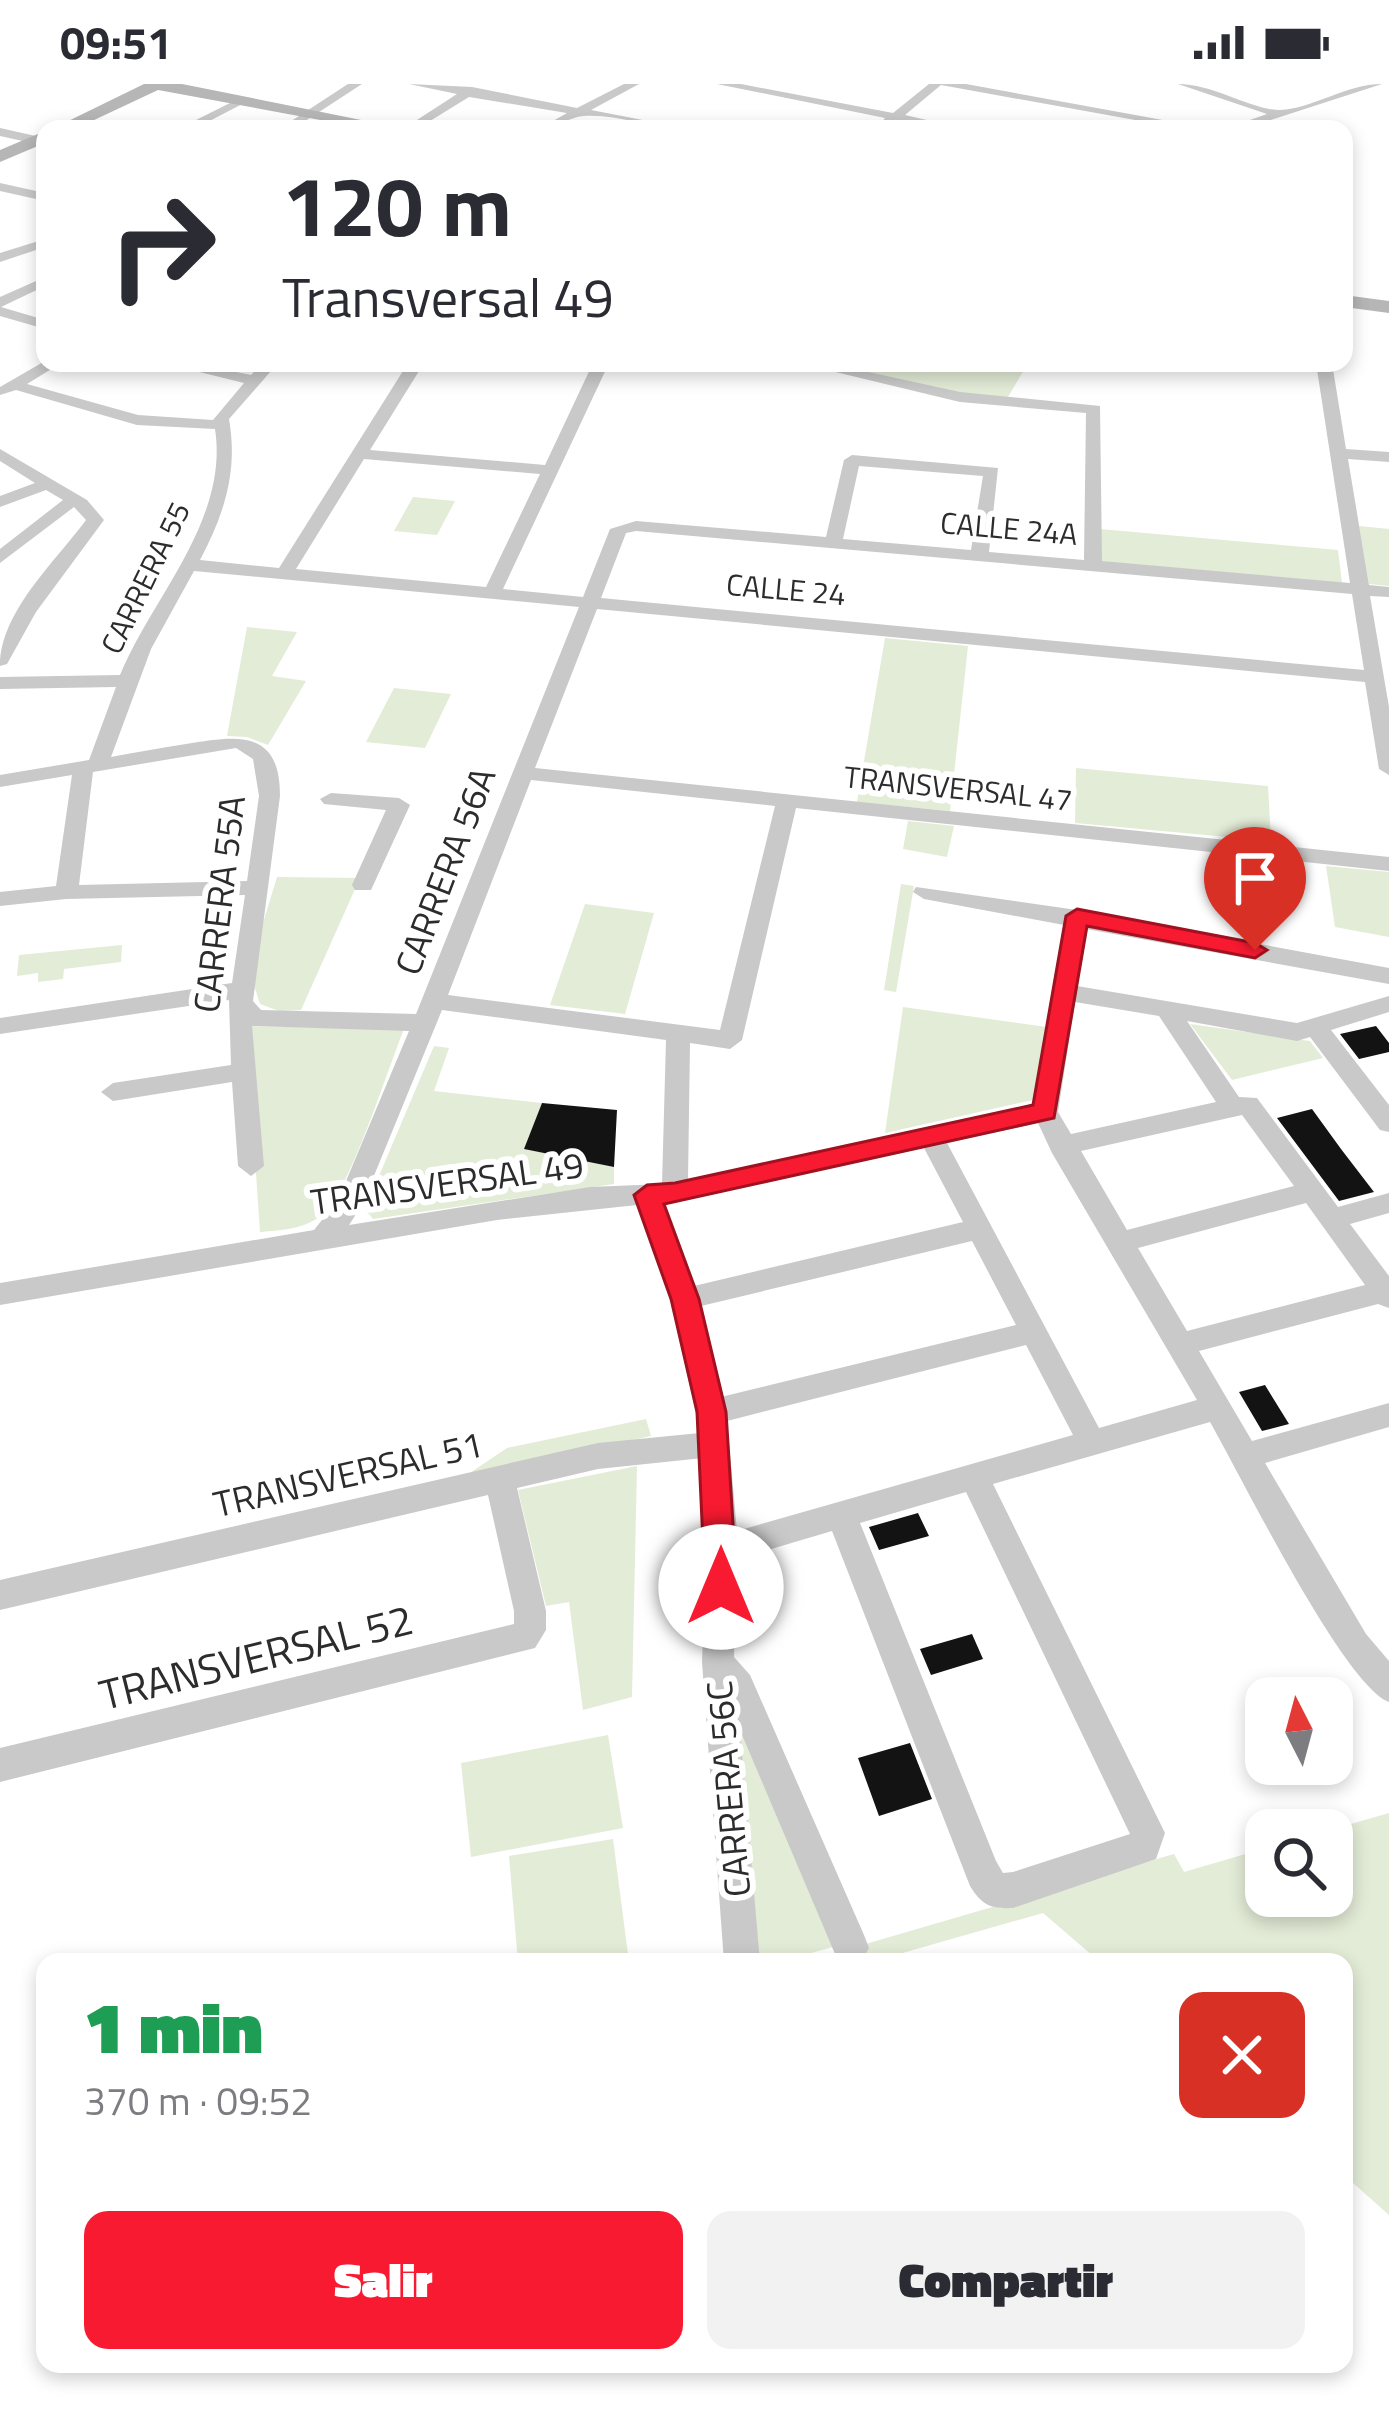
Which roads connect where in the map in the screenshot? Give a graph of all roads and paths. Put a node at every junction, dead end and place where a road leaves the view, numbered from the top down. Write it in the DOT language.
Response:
graph roads {
  1 [pos="156,84"];
  2 [pos="356,84"];
  3 [pos="415,84"];
  4 [pos="607,84"];
  5 [pos="723,84"];
  6 [pos="936,84"];
  7 [pos="946,84"];
  8 [pos="1184,84"];
  9 [pos="1376,84"];
  10 [pos="629,86"];
  11 [pos="188,87"];
  12 [pos="476,88"];
  13 [pos="245,99"];
  14 [pos="580,111"];
  15 [pos="315,112"];
  16 [pos="1277,113"];
  17 [pos="894,118"];
  18 [pos="80,120"];
  19 [pos="202,120"];
  20 [pos="301,120"];
  21 [pos="354,120"];
  22 [pos="424,120"];
  23 [pos="562,120"];
  24 [pos="632,120"];
  25 [pos="891,120"];
  26 [pos="906,120"];
  27 [pos="1154,120"];
  28 [pos="1256,120"];
  29 [pos="0,132"];
  30 [pos="36,137"];
  31 [pos="36,140"];
  32 [pos="0,158"];
  33 [pos="0,187"];
  34 [pos="36,195"];
  35 [pos="2,238"];
  36 [pos="36,245"];
  37 [pos="29,248"];
  38 [pos="0,258"];
  39 [pos="36,286"];
  40 [pos="1353,302"];
  41 [pos="0,307"];
  42 [pos="1389,307"];
  43 [pos="36,321"];
  44 [pos="37,372"];
  45 [pos="213,372"];
  46 [pos="259,372"];
  47 [pos="410,372"];
  48 [pos="597,372"];
  49 [pos="847,372"];
  50 [pos="1325,372"];
  51 [pos="250,380"];
  52 [pos="7,389"];
  53 [pos="224,425"];
  54 [pos="1338,453"];
  55 [pos="0,454"];
  56 [pos="360,454"];
  57 [pos="1389,458"];
  58 [pos="550,470"];
  59 [pos="46,484"];
  60 [pos="73,500"];
  61 [pos="0,502"];
  62 [pos="624,527"];
  63 [pos="832,543"];
  64 [pos="979,556"];
  65 [pos="0,558"];
  66 [pos="192,565"];
  67 [pos="1093,566"];
  68 [pos="284,574"];
  69 [pos="1358,590"];
  70 [pos="492,592"];
  71 [pos="1389,592"];
  72 [pos="588,602"];
  73 [pos="0,660"];
  74 [pos="1374,677"];
  75 [pos="129,681"];
  76 [pos="0,683"];
  77 [pos="90,764"];
  78 [pos="1389,769"];
  79 [pos="521,773"];
  80 [pos="0,781"];
  81 [pos="331,799"];
  82 [pos="787,800"];
  83 [pos="1389,864"];
  84 [pos="363,885"];
  85 [pos="256,888"];
  86 [pos="66,892"];
  87 [pos="924,892"];
  88 [pos="0,899"];
  89 [pos="1077,916"];
  90 [pos="1389,976"];
  91 [pos="1067,992"];
  92 [pos="241,996"];
  93 [pos="1389,1004"];
  94 [pos="429,1012"];
  95 [pos="1168,1012"];
  96 [pos="0,1026"];
  97 [pos="1317,1029"];
  98 [pos="678,1034"];
  99 [pos="241,1072"];
  100 [pos="113,1092"];
  101 [pos="1233,1108"];
  102 [pos="1045,1112"];
  103 [pos="1389,1123"];
  104 [pos="931,1136"];
  105 [pos="1061,1146"];
  106 [pos="251,1166"];
  107 [pos="1311,1192"];
  108 [pos="661,1194"];
  109 [pos="1389,1203"];
  110 [pos="1330,1219"];
  111 [pos="981,1228"];
  112 [pos="324,1238"];
  113 [pos="1120,1242"];
  114 [pos="0,1294"];
  115 [pos="1387,1294"];
  116 [pos="685,1299"];
  117 [pos="1034,1332"];
  118 [pos="1182,1344"];
  119 [pos="1217,1407"];
  120 [pos="712,1412"];
  121 [pos="1389,1415"];
  122 [pos="1092,1443"];
  123 [pos="717,1444"];
  124 [pos="1245,1456"];
  125 [pos="974,1477"];
  126 [pos="500,1479"];
  127 [pos="842,1514"];
  128 [pos="722,1549"];
  129 [pos="0,1595"];
  130 [pos="718,1662"];
  131 [pos="1389,1685"];
  132 [pos="0,1765"];
  133 [pos="851,1948"];
  134 [pos="741,1953"];
  1 -- 11 [label="main road"];
  1 -- 18 [label="main road"];
  2 -- 15 [label="street"];
  3 -- 12 [label="street"];
  4 -- 10 [label="street"];
  5 -- 17 [label="street"];
  6 -- 17 [label="street"];
  7 -- 27 [label="street"];
  8 -- 16 [label="street"];
  9 -- 16 [label="street"];
  10 -- 14 [label="street"];
  11 -- 13 [label="main road"];
  12 -- 14 [label="street"];
  12 -- 22 [label="street"];
  13 -- 15 [label="main road"];
  13 -- 19 [label="street"];
  14 -- 23 [label="street"];
  14 -- 24 [label="street"];
  15 -- 20 [label="street"];
  15 -- 21 [label="main road"];
  16 -- 28 [label="street"];
  17 -- 25 [label="street"];
  17 -- 26 [label="street"];
  29 -- 30 [label="street"];
  31 -- 32 [label="main road"];
  33 -- 34 [label="street"];
  35 -- 37 [label="street"];
  36 -- 37 [label="street"];
  37 -- 38 [label="street"];
  39 -- 41 [label="street"];
  40 -- 42 [label="main road"];
  41 -- 43 [label="street"];
  44 -- 52 [label="street"];
  45 -- 51 [label="street"];
  46 -- 51 [label="street, CARRERA 55"];
  47 -- 56 [label="street"];
  48 -- 58 [label="street"];
  49 -- 67 [label="street"];
  50 -- 54 [label="street"];
  51 -- 53 [label="street, CARRERA 55"];
  52 -- 53 [label="street"];
  53 -- 66 [label="street, CARRERA 55"];
  54 -- 57 [label="street"];
  54 -- 69 [label="street"];
  55 -- 59 [label="street"];
  56 -- 58 [label="street"];
  56 -- 68 [label="street"];
  58 -- 70 [label="street"];
  59 -- 60 [label="street"];
  59 -- 61 [label="street"];
  60 -- 65 [label="street"];
  60 -- 73 [label="street"];
  62 -- 63 [label="street, CALLE 24A"];
  62 -- 72 [label="street, CARRERA 56A"];
  63 -- 64 [label="street, CALLE 24A"];
  63 -- 64 [label="street"];
  64 -- 67 [label="street, CALLE 24A"];
  66 -- 68 [label="street, CALLE 24"];
  66 -- 75 [label="street, CARRERA 55"];
  67 -- 69 [label="street, CALLE 24A"];
  68 -- 70 [label="street, CALLE 24"];
  69 -- 71 [label="street, CALLE 24A"];
  69 -- 74 [label="street"];
  70 -- 72 [label="street, CALLE 24"];
  72 -- 74 [label="street, CALLE 24"];
  72 -- 79 [label="street, CARRERA 56A"];
  74 -- 78 [label="street"];
  75 -- 76 [label="street"];
  75 -- 77 [label="street, CARRERA 55"];
  77 -- 80 [label="street"];
  77 -- 85 [label="street, CARRERA 55A"];
  77 -- 86 [label="street, CARRERA 55"];
  79 -- 82 [label="street, TRANSVERSAL 47"];
  79 -- 94 [label="street, CARRERA 56A"];
  81 -- 84 [label="street"];
  82 -- 83 [label="street, TRANSVERSAL 47"];
  82 -- 98 [label="street"];
  85 -- 86 [label="street"];
  85 -- 92 [label="street, CARRERA 55A"];
  86 -- 88 [label="street"];
  87 -- 89 [label="street"];
  89 -- 90 [label="street"];
  89 -- 91 [label="street"];
  91 -- 95 [label="street"];
  91 -- 102 [label="street"];
  92 -- 94 [label="street"];
  92 -- 96 [label="street"];
  92 -- 99 [label="street, CARRERA 55A"];
  93 -- 97 [label="street"];
  94 -- 98 [label="street"];
  94 -- 112 [label="street, CARRERA 56A"];
  95 -- 97 [label="street"];
  95 -- 101 [label="street"];
  97 -- 103 [label="street"];
  98 -- 108 [label="street, CARRERA 56C"];
  99 -- 100 [label="street"];
  99 -- 106 [label="street, CARRERA 55A"];
  101 -- 105 [label="street"];
  101 -- 107 [label="street"];
  102 -- 104 [label="street, TRANSVERSAL 49"];
  102 -- 105 [label="street"];
  104 -- 108 [label="street, TRANSVERSAL 49"];
  104 -- 111 [label="street"];
  105 -- 113 [label="street"];
  107 -- 110 [label="street"];
  107 -- 113 [label="street"];
  108 -- 112 [label="street, TRANSVERSAL 49"];
  108 -- 116 [label="street, CARRERA 56C"];
  109 -- 110 [label="street"];
  110 -- 115 [label="street"];
  111 -- 116 [label="street"];
  111 -- 117 [label="street"];
  112 -- 114 [label="street, TRANSVERSAL 49"];
  113 -- 118 [label="street"];
  115 -- 118 [label="street"];
  116 -- 120 [label="street, CARRERA 56C"];
  117 -- 120 [label="street"];
  117 -- 122 [label="street"];
  118 -- 119 [label="street"];
  119 -- 122 [label="street"];
  119 -- 124 [label="street"];
  120 -- 123 [label="street, CARRERA 56C"];
  121 -- 124 [label="street"];
  122 -- 125 [label="street"];
  123 -- 126 [label="street, TRANSVERSAL 51"];
  123 -- 128 [label="street, CARRERA 56C"];
  124 -- 131 [label="street"];
  125 -- 127 [label="street"];
  125 -- 127 [label="street"];
  126 -- 129 [label="street, TRANSVERSAL 51"];
  126 -- 132 [label="street, TRANSVERSAL 52"];
  127 -- 128 [label="street"];
  128 -- 130 [label="street, CARRERA 56C"];
  130 -- 133 [label="street"];
  130 -- 134 [label="street, CARRERA 56C"];
}
